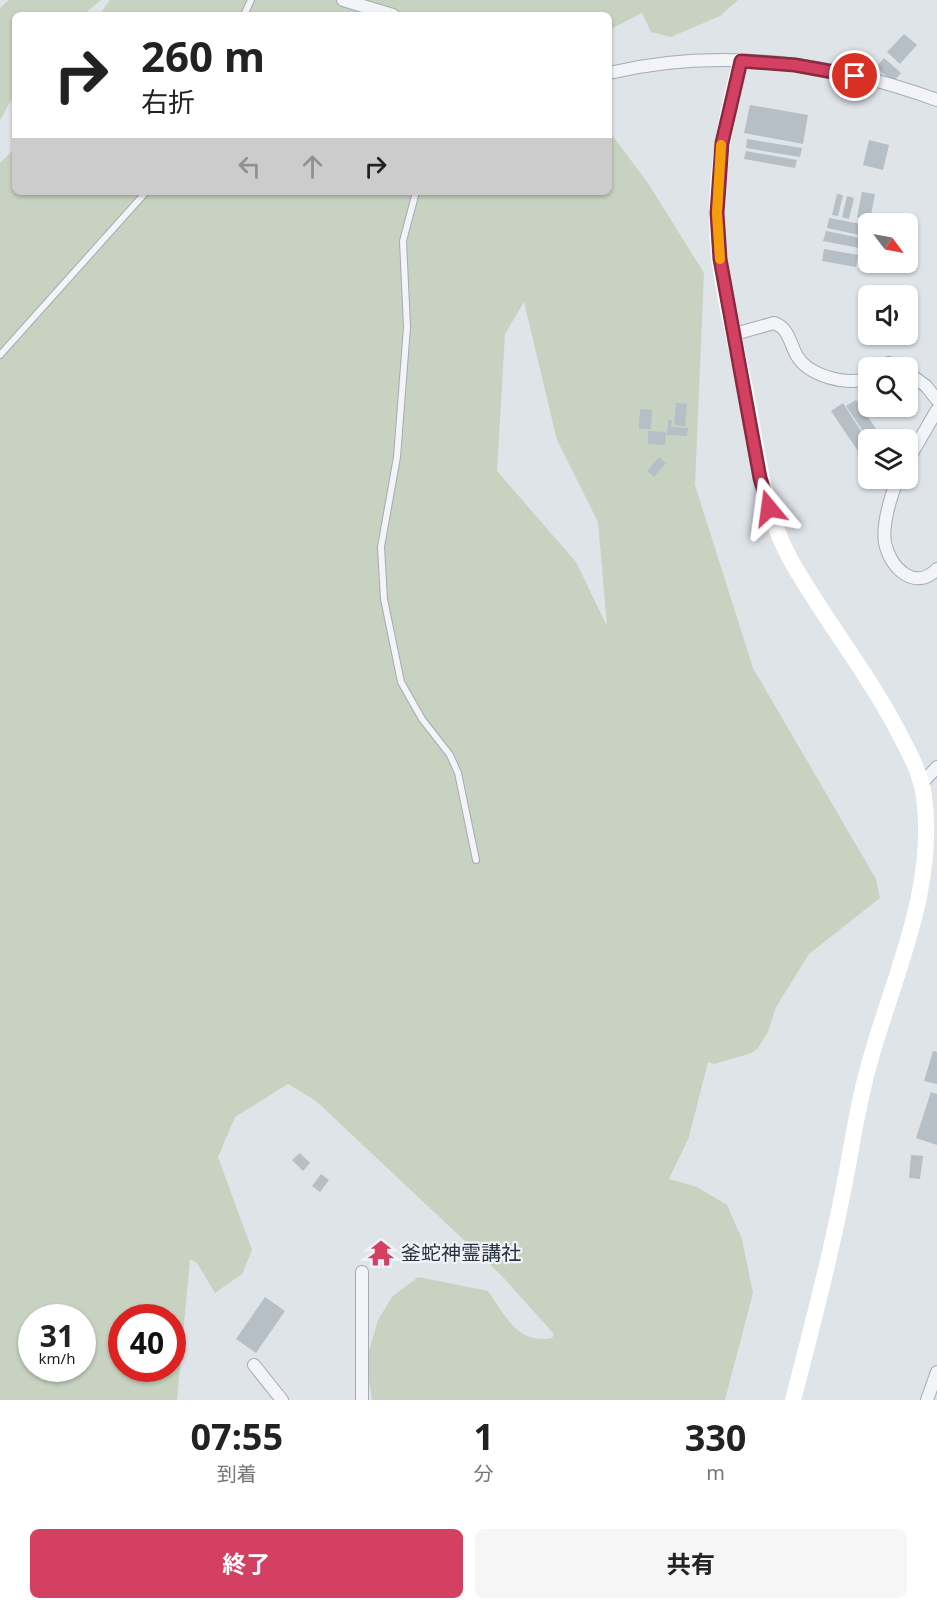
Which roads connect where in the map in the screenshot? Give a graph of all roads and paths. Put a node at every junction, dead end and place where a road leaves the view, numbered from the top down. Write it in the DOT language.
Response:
graph roads {
  1 [pos="344,0"];
  2 [pos="383,12"];
  3 [pos="741,61"];
  4 [pos="612,72"];
  5 [pos="937,100"];
  6 [pos="143,195"];
  7 [pos="415,195"];
  8 [pos="735,334"];
  9 [pos="0,355"];
  10 [pos="918,380"];
  11 [pos="858,381"];
  12 [pos="937,400"];
  13 [pos="937,410"];
  14 [pos="918,443"];
  15 [pos="895,489"];
  16 [pos="936,571"];
  17 [pos="937,767"];
  18 [pos="922,783"];
  19 [pos="476,860"];
  20 [pos="362,1272"];
  21 [pos="254,1365"];
  22 [pos="937,1371"];
  23 [pos="282,1400"];
  24 [pos="362,1400"];
  25 [pos="793,1400"];
  26 [pos="927,1400"];
  1 -- 2 [label="street"];
  3 -- 4 [label="street"];
  3 -- 5 [label="street"];
  3 -- 8 [label="street"];
  6 -- 9 [label="lane"];
  7 -- 19 [label="lane"];
  8 -- 11 [label="street"];
  8 -- 18 [label="street"];
  10 -- 12 [label="street"];
  13 -- 14 [label="street"];
  15 -- 16 [label="street"];
  17 -- 18 [label="street"];
  18 -- 25 [label="street"];
  20 -- 24 [label="street"];
  21 -- 23 [label="street"];
  22 -- 26 [label="street"];
}
